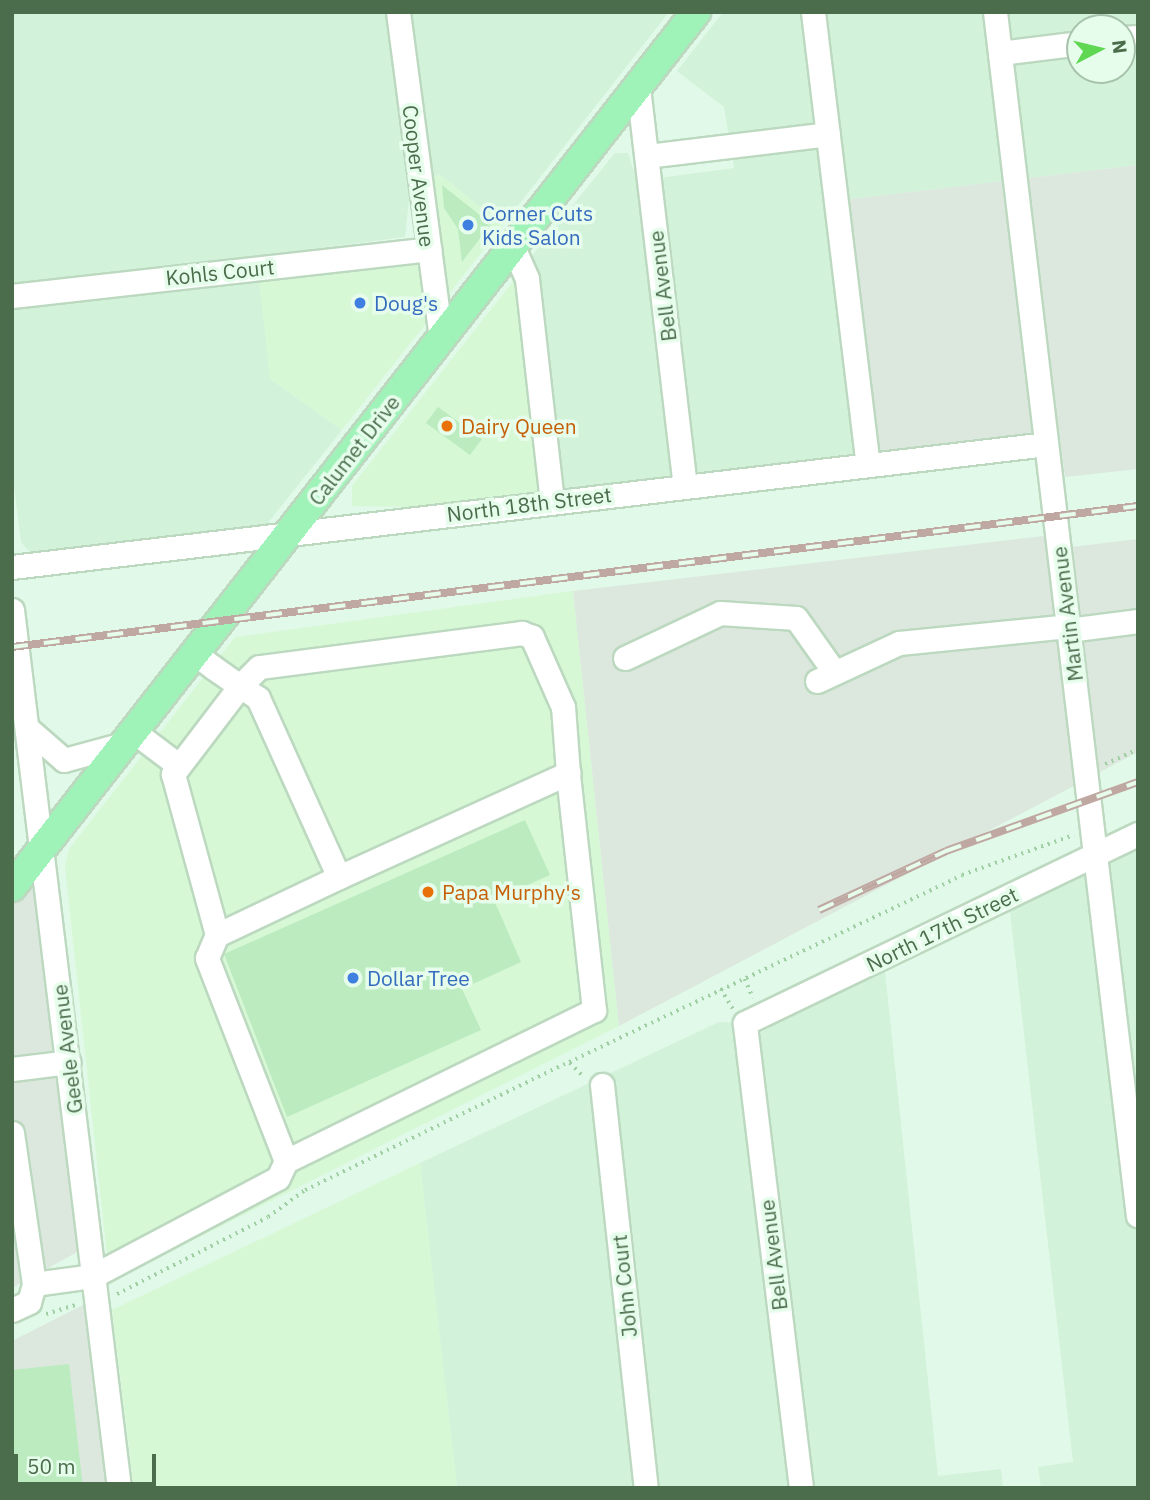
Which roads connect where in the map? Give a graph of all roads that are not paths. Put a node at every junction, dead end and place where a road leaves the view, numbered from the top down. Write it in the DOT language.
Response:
graph roads {
  1 [pos="398,12"];
  2 [pos="696,12"];
  3 [pos="813,12"];
  4 [pos="995,12"];
  5 [pos="1066,45"];
  6 [pos="1000,53"];
  7 [pos="638,87"];
  8 [pos="828,134"];
  9 [pos="647,156"];
  10 [pos="513,247"];
  11 [pos="429,249"];
  12 [pos="12,296"];
  13 [pos="441,339"];
  14 [pos="1046,443"];
  15 [pos="868,464"];
  16 [pos="685,486"];
  17 [pos="552,501"];
  18 [pos="290,532"];
  19 [pos="12,567"];
  20 [pos="12,610"];
  21 [pos="1138,621"];
  22 [pos="1068,628"];
  23 [pos="194,653"];
  24 [pos="625,658"];
  25 [pos="240,686"];
  26 [pos="27,728"];
  27 [pos="128,738"];
  28 [pos="178,765"];
  29 [pos="568,773"];
  30 [pos="1138,834"];
  31 [pos="43,848"];
  32 [pos="1095,854"];
  33 [pos="339,877"];
  34 [pos="12,887"];
  35 [pos="217,935"];
  36 [pos="745,1023"];
  37 [pos="68,1062"];
  38 [pos="12,1069"];
  39 [pos="602,1084"];
  40 [pos="12,1133"];
  41 [pos="286,1161"];
  42 [pos="1138,1216"];
  43 [pos="34,1284"];
  44 [pos="95,1287"];
  45 [pos="12,1310"];
  46 [pos="119,1488"];
  47 [pos="646,1488"];
  48 [pos="801,1488"];
  1 -- 11 [label="street, Cooper Avenue"];
  2 -- 7 [label="main road, Calumet Drive"];
  3 -- 8 [label="street"];
  4 -- 6 [label="street, Martin Avenue"];
  5 -- 6 [label="street"];
  6 -- 14 [label="street, Martin Avenue"];
  7 -- 9 [label="street, Bell Avenue"];
  7 -- 10 [label="main road, Calumet Drive"];
  8 -- 9 [label="street"];
  8 -- 15 [label="street"];
  9 -- 16 [label="street, Bell Avenue"];
  10 -- 13 [label="main road, Calumet Drive"];
  10 -- 17 [label="street"];
  11 -- 12 [label="street, Kohls Court"];
  11 -- 13 [label="street, Cooper Avenue"];
  13 -- 18 [label="main road, Calumet Drive"];
  14 -- 15 [label="street, North 18th Street"];
  14 -- 22 [label="street, Martin Avenue"];
  15 -- 16 [label="street, North 18th Street"];
  16 -- 17 [label="street, North 18th Street"];
  17 -- 18 [label="street, North 18th Street"];
  18 -- 19 [label="street, North 18th Street"];
  18 -- 23 [label="main road, Calumet Drive"];
  20 -- 26 [label="street, Geele Avenue"];
  21 -- 22 [label="street"];
  22 -- 24 [label="street"];
  22 -- 32 [label="street, Martin Avenue"];
  23 -- 25 [label="street"];
  23 -- 27 [label="main road, Calumet Drive"];
  25 -- 28 [label="street"];
  25 -- 29 [label="street"];
  25 -- 33 [label="street"];
  26 -- 27 [label="street"];
  26 -- 31 [label="street, Geele Avenue"];
  27 -- 28 [label="street"];
  27 -- 31 [label="main road, Calumet Drive"];
  28 -- 35 [label="street"];
  29 -- 33 [label="street"];
  29 -- 41 [label="street"];
  30 -- 32 [label="street, North 17th Street"];
  31 -- 34 [label="main road, Calumet Drive"];
  31 -- 37 [label="street, Geele Avenue"];
  32 -- 36 [label="street, North 17th Street"];
  32 -- 42 [label="street, Martin Avenue"];
  33 -- 35 [label="street"];
  35 -- 41 [label="street"];
  36 -- 48 [label="street, Bell Avenue"];
  37 -- 38 [label="street"];
  37 -- 44 [label="street, Geele Avenue"];
  39 -- 47 [label="street, John Court"];
  40 -- 43 [label="street"];
  41 -- 44 [label="street"];
  43 -- 44 [label="street"];
  43 -- 45 [label="street"];
  44 -- 46 [label="street, Geele Avenue"];
}
